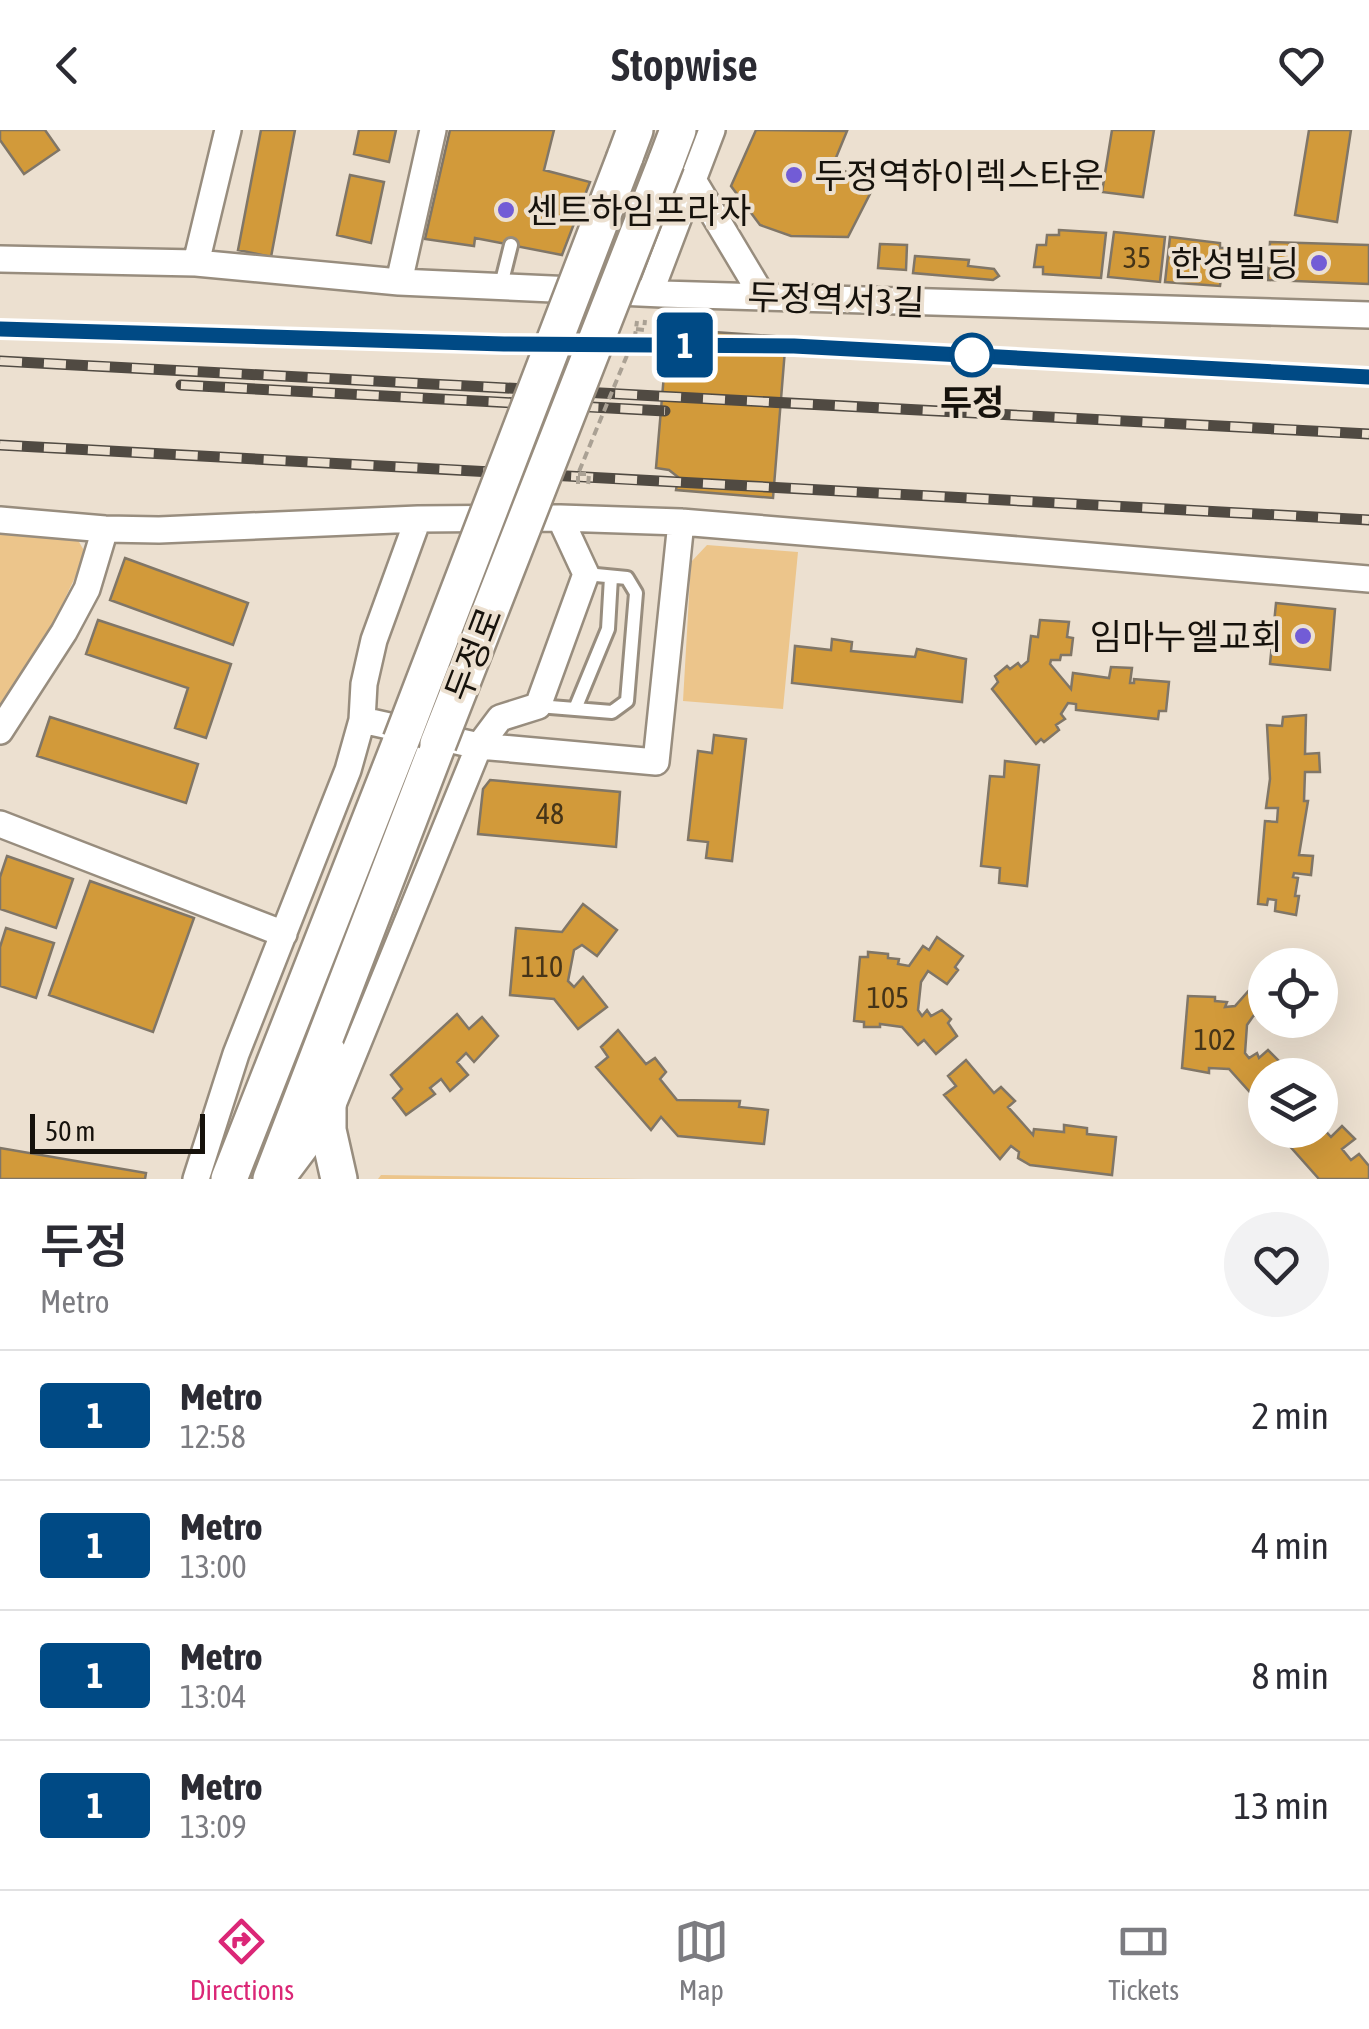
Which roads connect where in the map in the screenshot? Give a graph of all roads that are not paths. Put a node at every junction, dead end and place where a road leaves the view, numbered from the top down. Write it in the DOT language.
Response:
graph roads {
  1 [pos="228,130"];
  2 [pos="432,130"];
  3 [pos="712,130"];
  4 [pos="630,143"];
  5 [pos="679,157"];
  6 [pos="511,245"];
  7 [pos="0,258"];
  8 [pos="196,263"];
  9 [pos="399,282"];
  10 [pos="501,285"];
  11 [pos="650,293"];
  12 [pos="763,297"];
  13 [pos="1369,315"];
  14 [pos="560,518"];
  15 [pos="418,519"];
  16 [pos="0,520"];
  17 [pos="682,522"];
  18 [pos="105,529"];
  19 [pos="598,576"];
  20 [pos="1369,578"];
  21 [pos="538,706"];
  22 [pos="575,710"];
  23 [pos="362,720"];
  24 [pos="0,731"];
  25 [pos="479,746"];
  26 [pos="0,824"];
  27 [pos="284,934"];
  28 [pos="328,1028"];
  29 [pos="274,1064"];
  30 [pos="327,1119"];
  31 [pos="196,1179"];
  32 [pos="204,1179"];
  33 [pos="229,1179"];
  34 [pos="271,1179"];
  35 [pos="282,1179"];
  36 [pos="339,1179"];
  1 -- 8 [label="street"];
  2 -- 9 [label="street"];
  3 -- 5 [label="street"];
  4 -- 29 [label="street, 두정로, bridge"];
  5 -- 11 [label="street"];
  5 -- 12 [label="street"];
  5 -- 28 [label="street, 두정로, bridge"];
  6 -- 10 [label="lane"];
  7 -- 8 [label="street, 두정역서3길"];
  8 -- 9 [label="street, 두정역서3길"];
  9 -- 10 [label="street, 두정역서3길"];
  10 -- 11 [label="street, 두정역서3길"];
  11 -- 12 [label="street, 두정역서3길"];
  12 -- 13 [label="street, 두정역서3길"];
  14 -- 15 [label="street"];
  14 -- 17 [label="street"];
  14 -- 19 [label="street"];
  15 -- 18 [label="street"];
  15 -- 23 [label="street"];
  16 -- 18 [label="street"];
  17 -- 20 [label="street"];
  17 -- 25 [label="street"];
  18 -- 24 [label="street"];
  19 -- 21 [label="street"];
  19 -- 22 [label="lane"];
  19 -- 22 [label="lane"];
  21 -- 22 [label="lane"];
  21 -- 25 [label="street"];
  23 -- 25 [label="street"];
  23 -- 27 [label="street"];
  25 -- 30 [label="street"];
  26 -- 27 [label="street"];
  27 -- 31 [label="street"];
  28 -- 30 [label="street"];
  28 -- 34 [label="street, 두정로"];
  29 -- 32 [label="street"];
  29 -- 33 [label="street, 두정로"];
  30 -- 35 [label="street"];
  30 -- 36 [label="street"];
}
